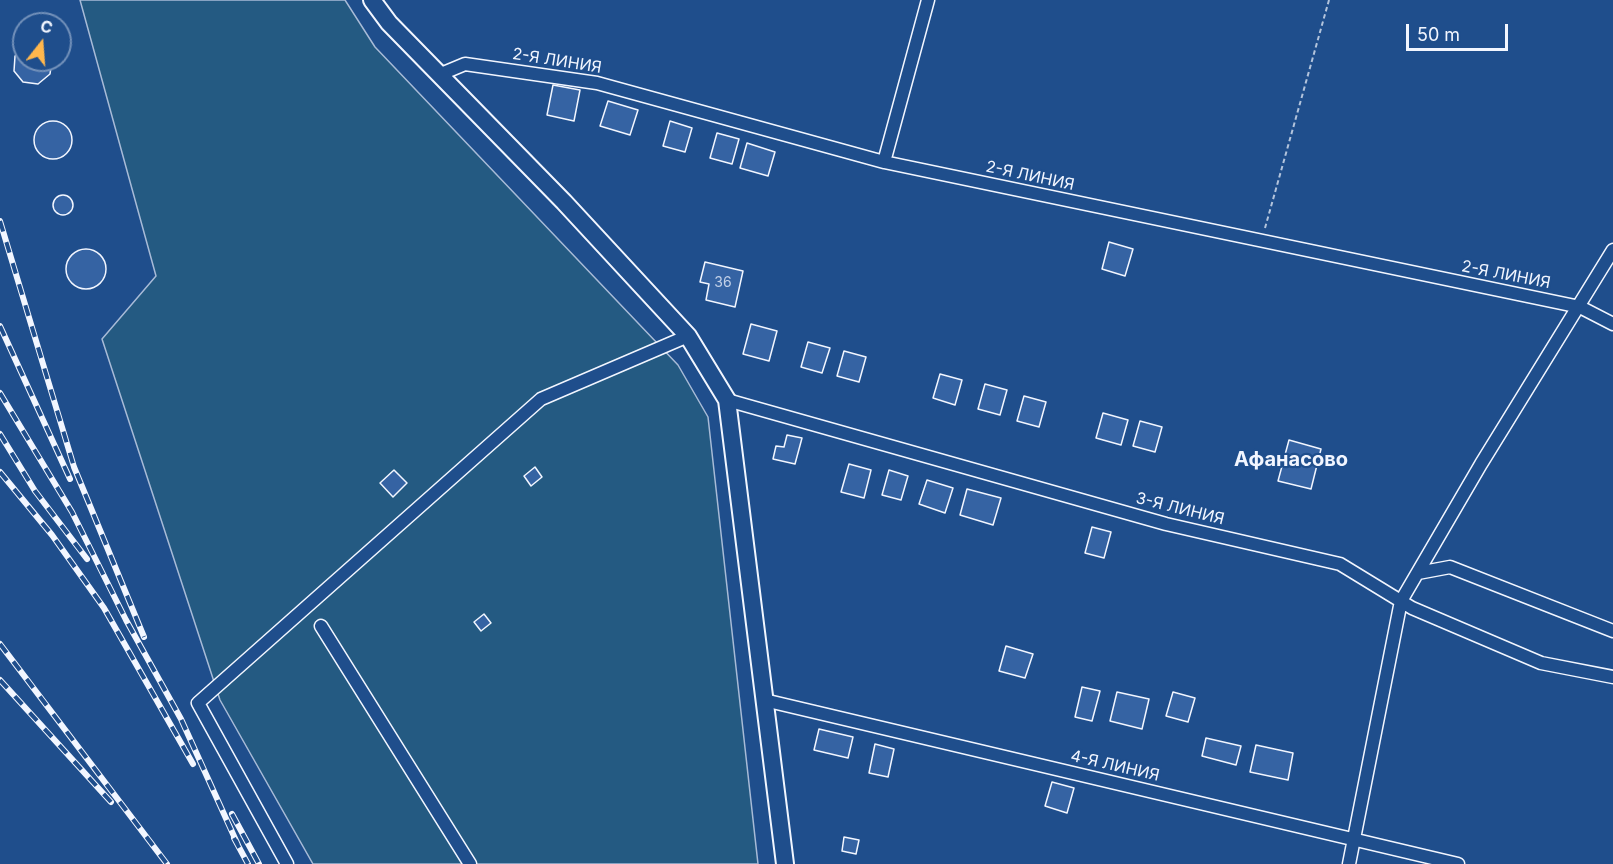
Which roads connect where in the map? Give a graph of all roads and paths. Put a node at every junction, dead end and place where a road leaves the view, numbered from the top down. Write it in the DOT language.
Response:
graph roads {
  1 [pos="372,0"];
  2 [pos="928,0"];
  3 [pos="1329,0"];
  4 [pos="441,74"];
  5 [pos="884,162"];
  6 [pos="1261,243"];
  7 [pos="1613,250"];
  8 [pos="1580,307"];
  9 [pos="1613,324"];
  10 [pos="688,336"];
  11 [pos="727,400"];
  12 [pos="1418,573"];
  13 [pos="1401,602"];
  14 [pos="321,626"];
  15 [pos="1613,631"];
  16 [pos="1613,677"];
  17 [pos="764,700"];
  18 [pos="1356,840"];
  19 [pos="287,864"];
  20 [pos="470,864"];
  21 [pos="785,864"];
  22 [pos="1349,864"];
  23 [pos="1458,864"];
  1 -- 4 [label="street"];
  2 -- 5 [label="street"];
  3 -- 6 [label="path"];
  4 -- 5 [label="street, 2-Я ЛИНИЯ"];
  4 -- 10 [label="street"];
  5 -- 6 [label="street, 2-Я ЛИНИЯ"];
  6 -- 8 [label="street, 2-Я ЛИНИЯ"];
  7 -- 8 [label="street"];
  8 -- 9 [label="street, 2-Я ЛИНИЯ"];
  8 -- 12 [label="street"];
  10 -- 11 [label="street"];
  10 -- 19 [label="street"];
  11 -- 13 [label="street, 3-Я ЛИНИЯ"];
  11 -- 17 [label="street"];
  12 -- 13 [label="street"];
  12 -- 15 [label="street"];
  13 -- 16 [label="street, 3-Я ЛИНИЯ"];
  13 -- 18 [label="street"];
  14 -- 20 [label="street"];
  17 -- 18 [label="street, 4-Я ЛИНИЯ"];
  17 -- 21 [label="street"];
  18 -- 22 [label="street"];
  18 -- 23 [label="street, 4-Я ЛИНИЯ"];
}
